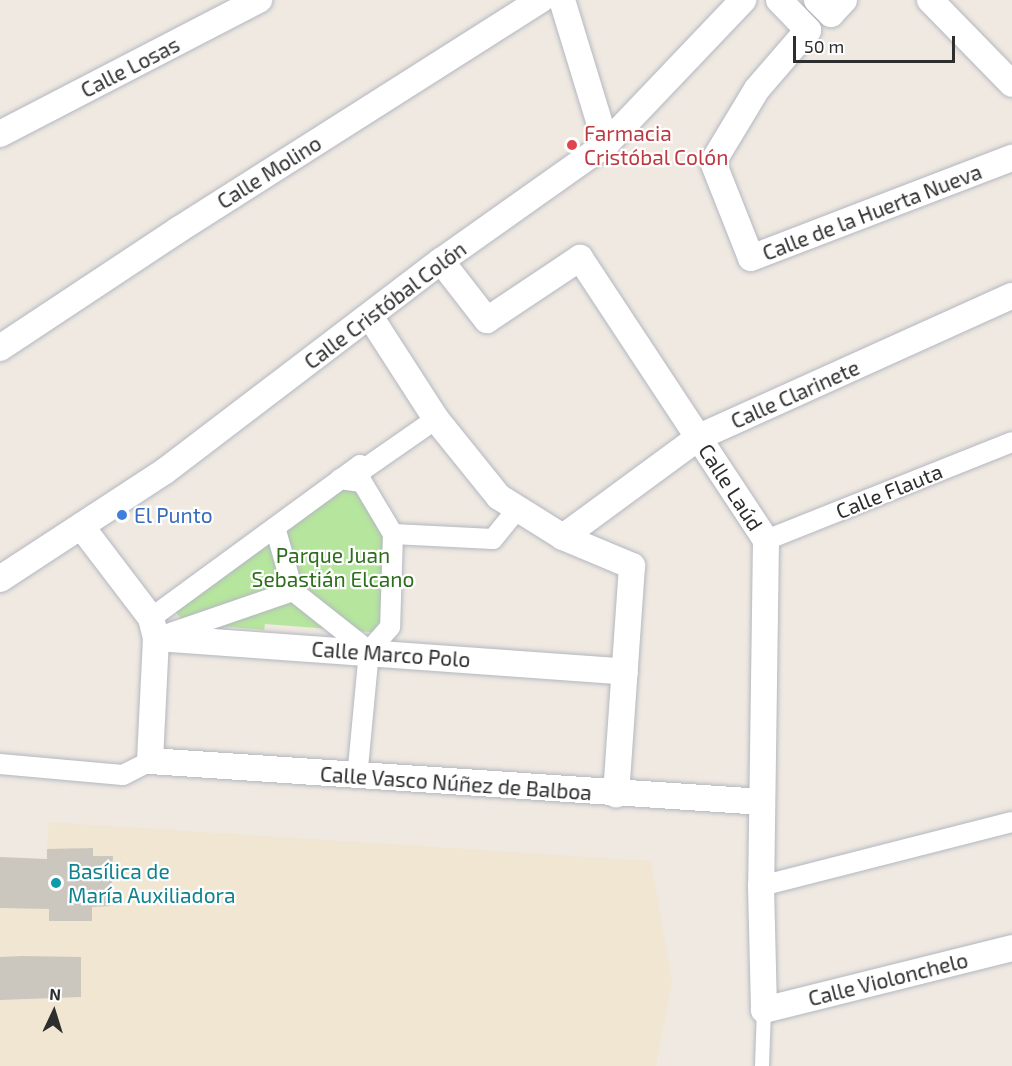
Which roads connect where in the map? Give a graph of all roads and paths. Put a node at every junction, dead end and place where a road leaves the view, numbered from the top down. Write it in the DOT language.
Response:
graph roads {
  1 [pos="260,0"];
  2 [pos="542,0"];
  3 [pos="743,0"];
  4 [pos="779,0"];
  5 [pos="817,0"];
  6 [pos="844,0"];
  7 [pos="930,0"];
  8 [pos="569,5"];
  9 [pos="1012,84"];
  10 [pos="0,134"];
  11 [pos="606,144"];
  12 [pos="1012,158"];
  13 [pos="441,261"];
  14 [pos="1012,297"];
  15 [pos="371,318"];
  16 [pos="0,348"];
  17 [pos="436,419"];
  18 [pos="699,437"];
  19 [pos="1012,442"];
  20 [pos="340,479"];
  21 [pos="517,509"];
  22 [pos="81,526"];
  23 [pos="275,527"];
  24 [pos="393,534"];
  25 [pos="563,537"];
  26 [pos="766,540"];
  27 [pos="0,579"];
  28 [pos="292,591"];
  29 [pos="154,628"];
  30 [pos="369,651"];
  31 [pos="625,672"];
  32 [pos="150,761"];
  33 [pos="0,764"];
  34 [pos="357,777"];
  35 [pos="616,794"];
  36 [pos="762,802"];
  37 [pos="1012,822"];
  38 [pos="761,886"];
  39 [pos="1012,948"];
  40 [pos="764,1010"];
  41 [pos="762,1066"];
  1 -- 10 [label="street, Calle Losas"];
  2 -- 16 [label="street, Calle Molino"];
  3 -- 11 [label="street, Calle Cristóbal Colón"];
  4 -- 12 [label="street, Calle de la Huerta Nueva"];
  5 -- 6 [label="street"];
  7 -- 9 [label="street"];
  8 -- 11 [label="street"];
  11 -- 13 [label="street, Calle Cristóbal Colón"];
  13 -- 15 [label="street, Calle Cristóbal Colón"];
  13 -- 18 [label="street, Calle Laúd"];
  14 -- 18 [label="street, Calle Clarinete"];
  15 -- 17 [label="street"];
  15 -- 22 [label="street, Calle Cristóbal Colón"];
  17 -- 20 [label="street"];
  17 -- 21 [label="street"];
  18 -- 25 [label="street, Calle Clarinete"];
  18 -- 26 [label="street, Calle Laúd"];
  19 -- 26 [label="street, Calle Flauta"];
  20 -- 23 [label="street"];
  20 -- 24 [label="street"];
  21 -- 24 [label="street"];
  21 -- 25 [label="street"];
  22 -- 27 [label="street, Calle Cristóbal Colón"];
  22 -- 29 [label="street"];
  23 -- 28 [label="street"];
  23 -- 29 [label="street"];
  24 -- 30 [label="street"];
  25 -- 31 [label="street"];
  26 -- 36 [label="street, Calle Laúd"];
  28 -- 29 [label="street"];
  28 -- 30 [label="street"];
  29 -- 30 [label="street, Calle Marco Polo"];
  29 -- 32 [label="street"];
  30 -- 31 [label="street, Calle Marco Polo"];
  30 -- 34 [label="street"];
  31 -- 35 [label="street"];
  32 -- 33 [label="street"];
  32 -- 34 [label="street, Calle Vasco Núñez de Balboa"];
  34 -- 35 [label="street, Calle Vasco Núñez de Balboa"];
  35 -- 36 [label="street, Calle Vasco Núñez de Balboa"];
  36 -- 38 [label="street, Calle Laúd"];
  37 -- 38 [label="street"];
  38 -- 40 [label="street, Calle Laúd"];
  39 -- 40 [label="street, Calle Violonchelo"];
  40 -- 41 [label="lane"];
}
